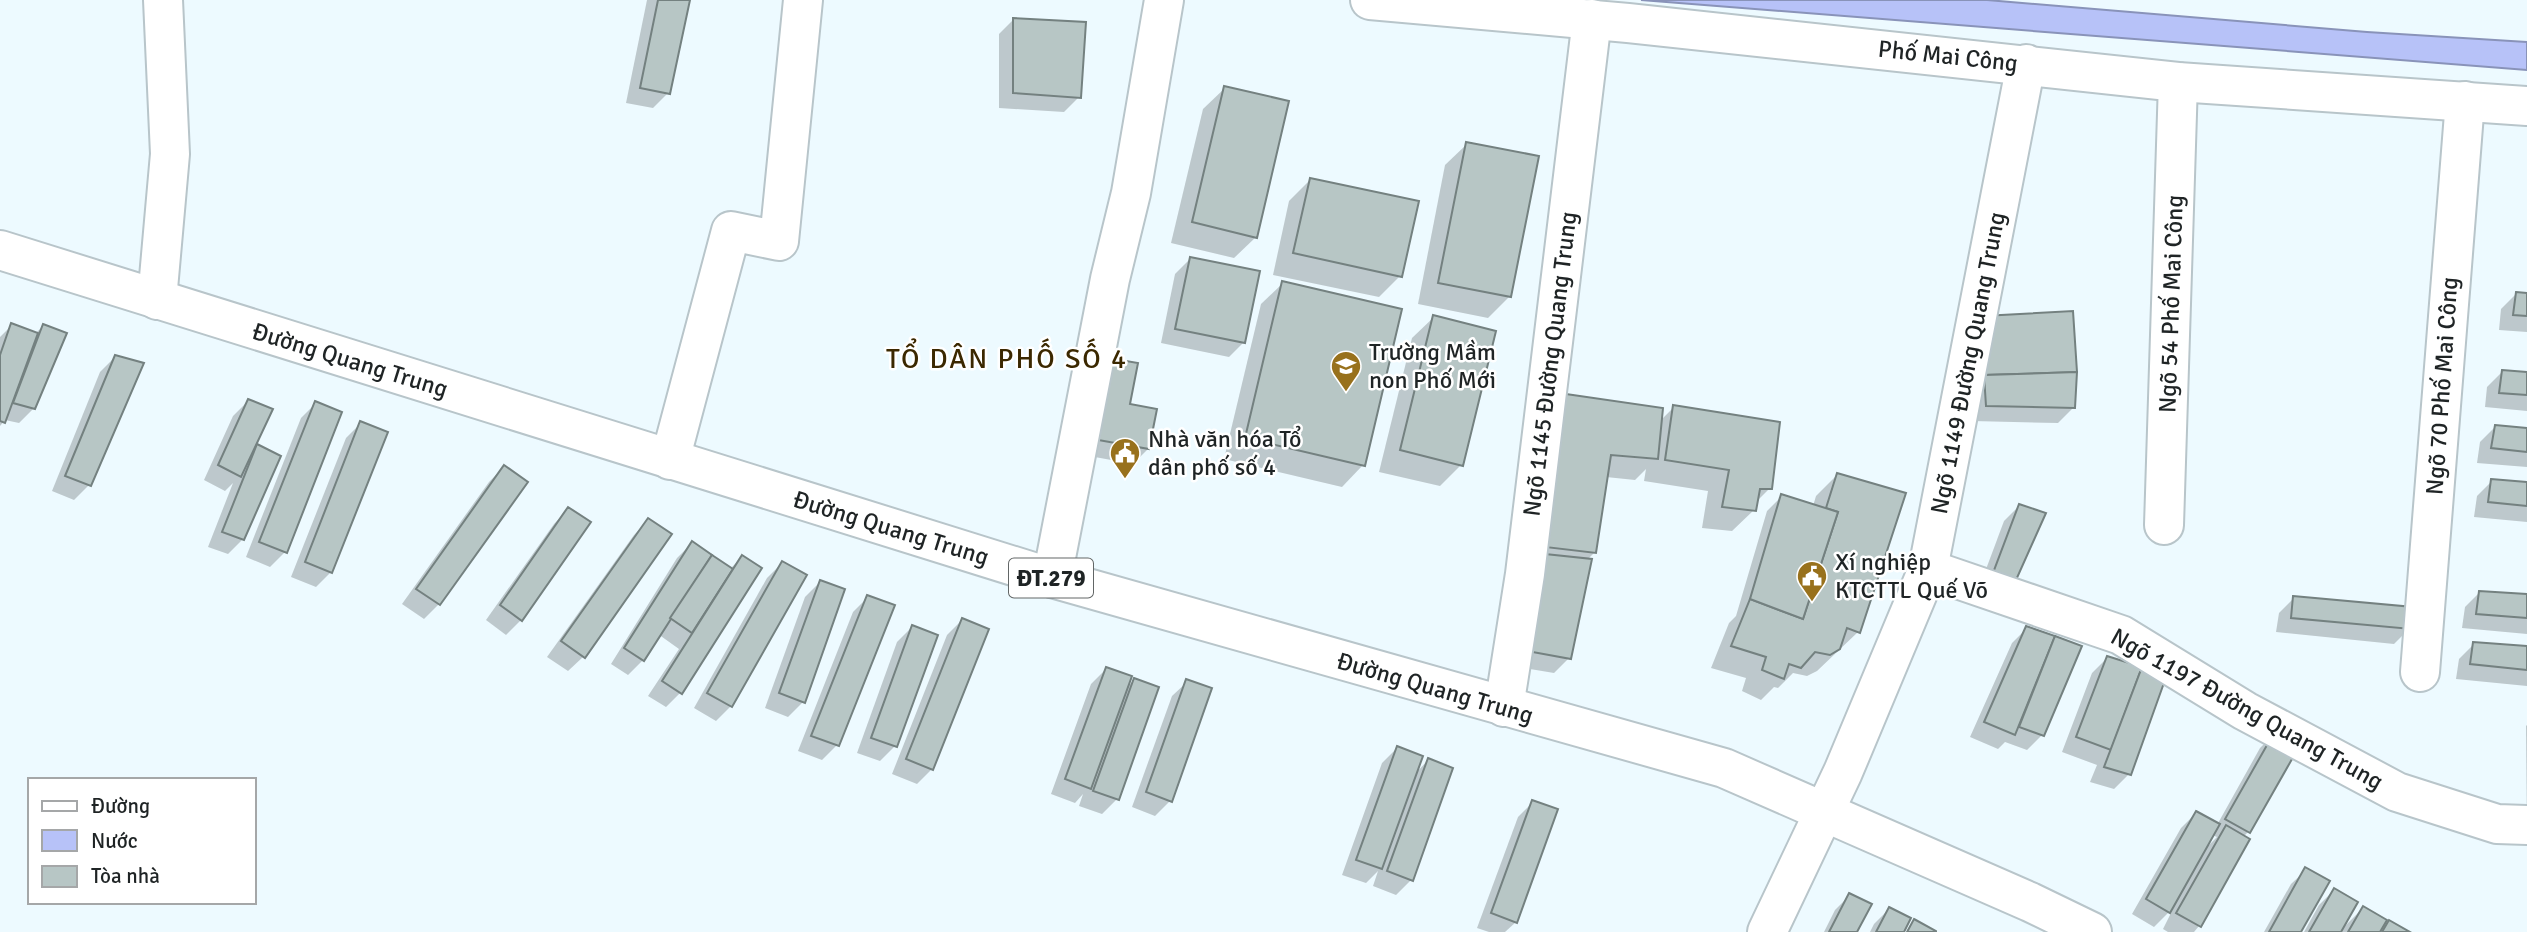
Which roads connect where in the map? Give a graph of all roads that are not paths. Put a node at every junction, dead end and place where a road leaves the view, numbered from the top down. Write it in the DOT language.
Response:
graph roads {
  1 [pos="163,0"];
  2 [pos="803,0"];
  3 [pos="1164,0"];
  4 [pos="1370,0"];
  5 [pos="1592,19"];
  6 [pos="2026,64"];
  7 [pos="2178,82"];
  8 [pos="2465,100"];
  9 [pos="2527,106"];
  10 [pos="0,250"];
  11 [pos="157,300"];
  12 [pos="670,460"];
  13 [pos="2164,525"];
  14 [pos="1928,569"];
  15 [pos="1052,579"];
  16 [pos="2420,672"];
  17 [pos="1504,708"];
  18 [pos="1825,811"];
  19 [pos="2527,825"];
  20 [pos="1766,932"];
  21 [pos="2092,932"];
  1 -- 11 [label="street"];
  2 -- 12 [label="street"];
  3 -- 15 [label="street"];
  4 -- 5 [label="street, Phố Mai Công"];
  5 -- 6 [label="street, Phố Mai Công"];
  5 -- 17 [label="street, Ngõ 1145 Đường Quang Trung"];
  6 -- 7 [label="street, Phố Mai Công"];
  6 -- 14 [label="street, Ngõ 1149 Đường Quang Trung"];
  7 -- 8 [label="street, Phố Mai Công"];
  7 -- 13 [label="street, Ngõ 54 Phố Mai Công"];
  8 -- 9 [label="street, Phố Mai Công"];
  8 -- 16 [label="street, Ngõ 70 Phố Mai Công"];
  10 -- 11 [label="street, Đường Quang Trung / ĐT.279"];
  11 -- 12 [label="street, Đường Quang Trung / ĐT.279"];
  12 -- 15 [label="street, Đường Quang Trung / ĐT.279"];
  14 -- 18 [label="street, Ngõ 1149 Đường Quang Trung"];
  14 -- 19 [label="street, Ngõ 1197 Đường Quang Trung"];
  15 -- 17 [label="street, Đường Quang Trung / ĐT.279"];
  17 -- 18 [label="street, Đường Quang Trung / ĐT.279"];
  18 -- 20 [label="street, Ngõ 1149 Đường Quang Trung"];
  18 -- 21 [label="street, Đường Quang Trung / ĐT.279"];
}
